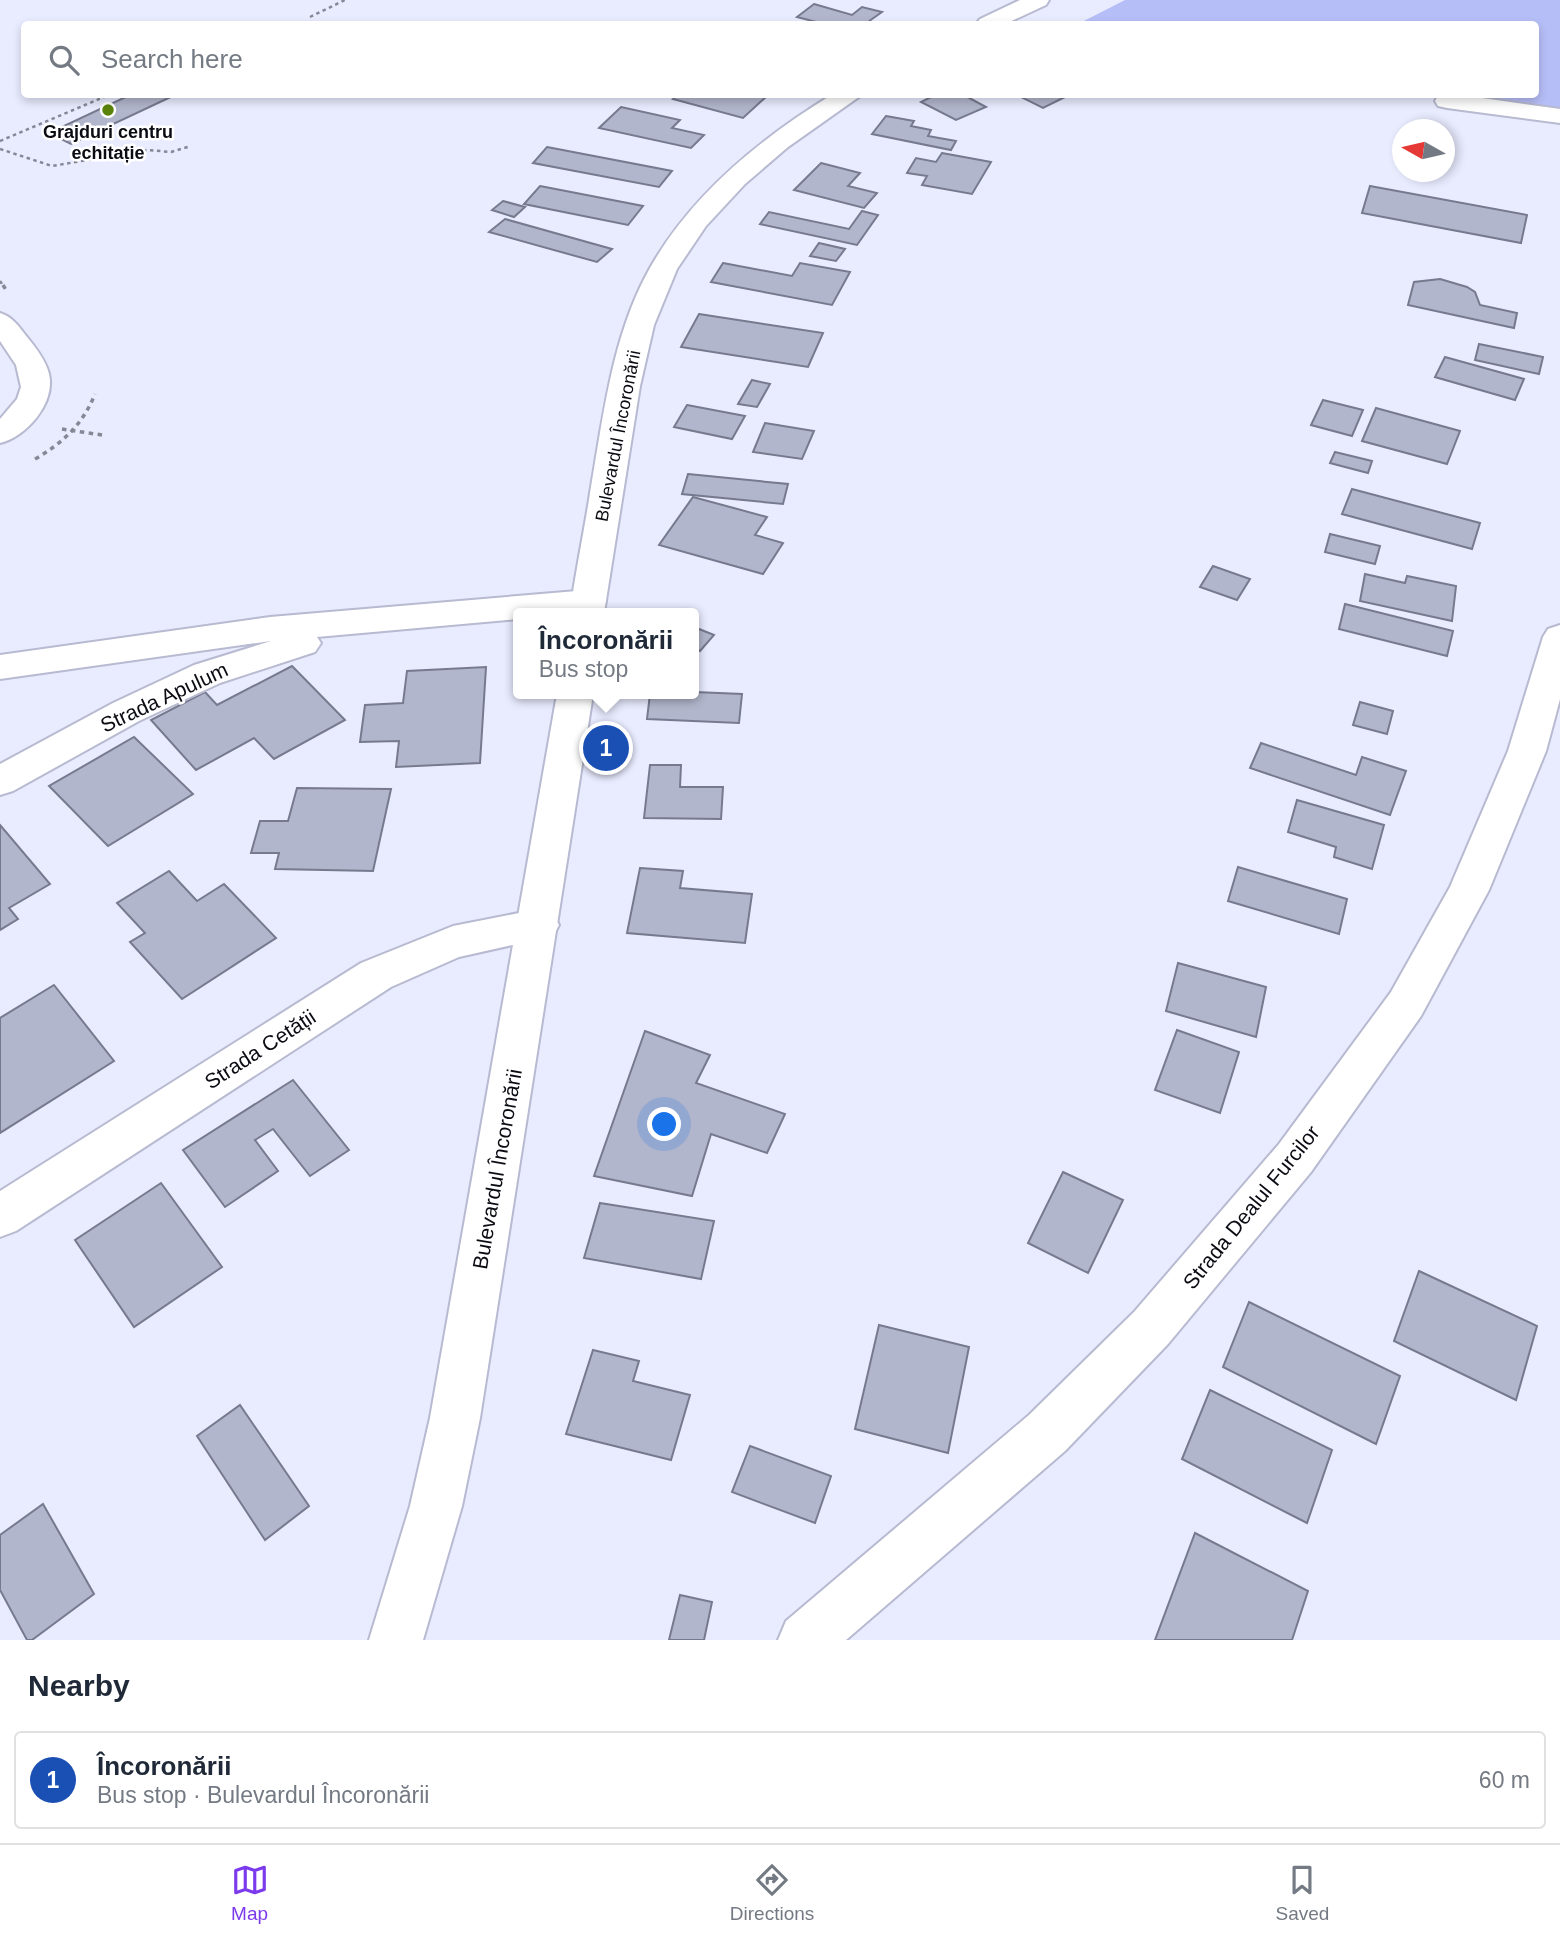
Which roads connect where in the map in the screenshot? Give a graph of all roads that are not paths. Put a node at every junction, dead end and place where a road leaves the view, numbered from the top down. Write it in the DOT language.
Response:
graph roads {
  1 [pos="1038,0"];
  2 [pos="994,21"];
  3 [pos="844,98"];
  4 [pos="1447,101"];
  5 [pos="1560,116"];
  6 [pos="0,322"];
  7 [pos="0,434"];
  8 [pos="588,607"];
  9 [pos="513,612"];
  10 [pos="377,620"];
  11 [pos="1557,659"];
  12 [pos="0,667"];
  13 [pos="575,699"];
  14 [pos="0,781"];
  15 [pos="539,925"];
  16 [pos="0,1216"];
  17 [pos="397,1640"];
  18 [pos="805,1640"];
  1 -- 2 [label="street"];
  3 -- 8 [label="street, Bulevardul Încoronării"];
  4 -- 5 [label="street"];
  6 -- 7 [label="street"];
  9 -- 10 [label="street, Strada Apulum"];
  10 -- 12 [label="street, Strada Apulum"];
  10 -- 14 [label="street, Strada Apulum"];
  11 -- 18 [label="street, Strada Dealul Furcilor"];
  13 -- 15 [label="street, Bulevardul Încoronării"];
  15 -- 16 [label="street, Strada Cetății"];
  15 -- 17 [label="street, Bulevardul Încoronării"];
}
